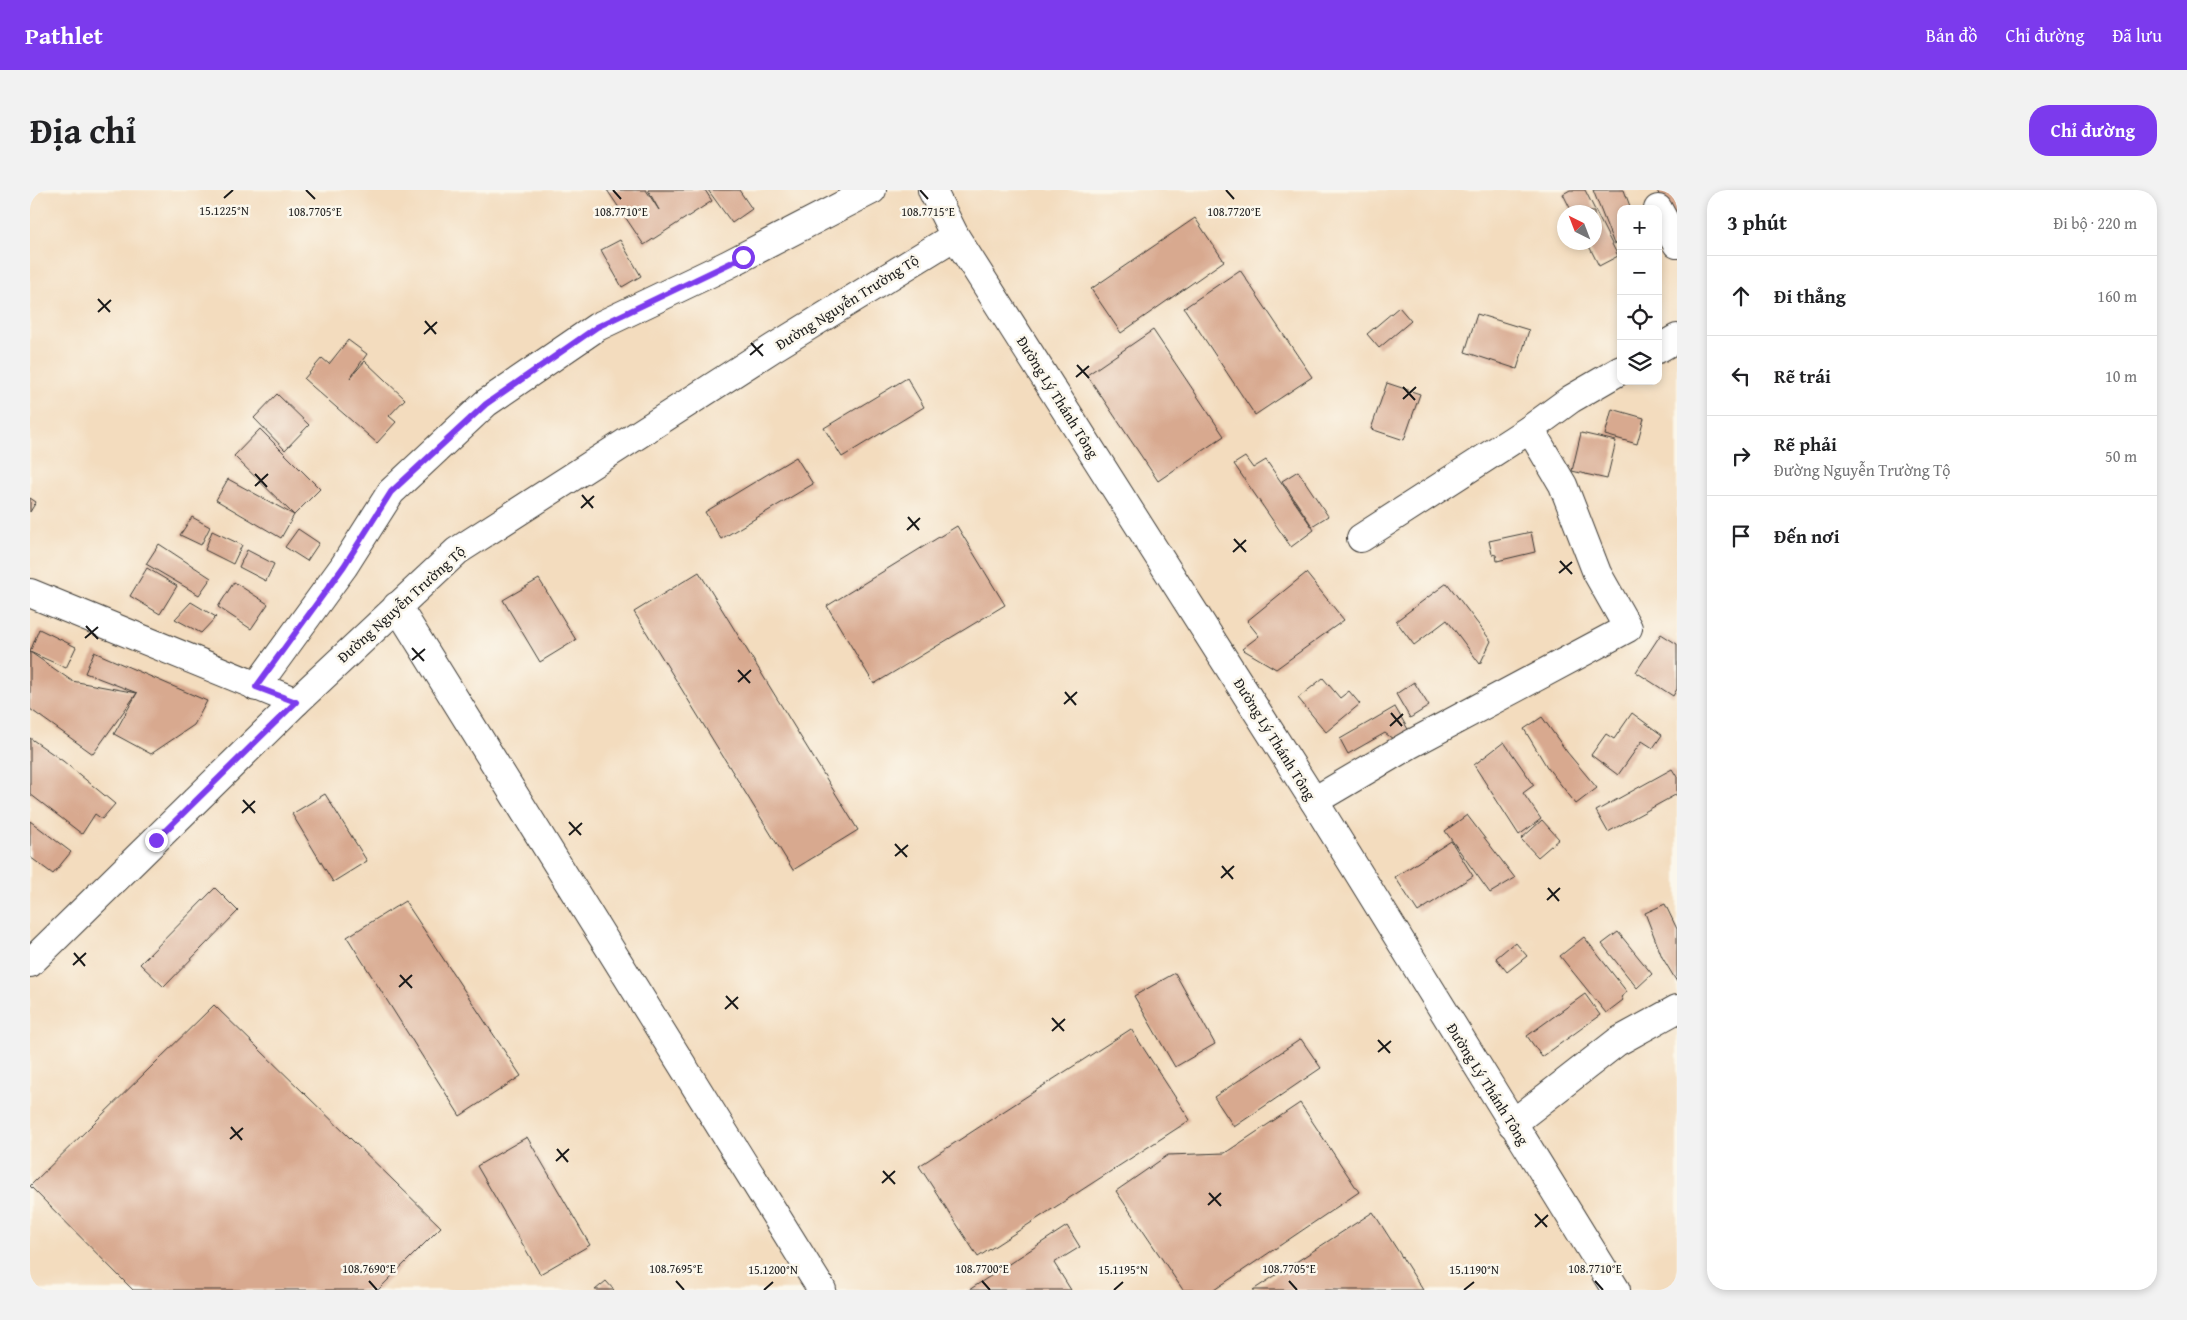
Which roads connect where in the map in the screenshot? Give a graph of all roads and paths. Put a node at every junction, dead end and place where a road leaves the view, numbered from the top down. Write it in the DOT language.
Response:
graph roads {
  1 [pos="872,190"];
  2 [pos="932,190"];
  3 [pos="1649,190"];
  4 [pos="1656,205"];
  5 [pos="1662,216"];
  6 [pos="955,236"];
  7 [pos="1677,244"];
  8 [pos="1677,338"];
  9 [pos="1662,347"];
  10 [pos="1617,372"];
  11 [pos="1530,428"];
  12 [pos="1361,538"];
  13 [pos="30,593"];
  14 [pos="397,606"];
  15 [pos="256,687"];
  16 [pos="296,702"];
  17 [pos="1314,800"];
  18 [pos="30,963"];
  19 [pos="1677,1009"];
  20 [pos="1512,1124"];
  21 [pos="822,1290"];
  22 [pos="1616,1290"];
  1 -- 15 [label="street"];
  2 -- 6 [label="street, Đường Lý Thánh Tông"];
  3 -- 4 [label="street"];
  5 -- 7 [label="street"];
  6 -- 14 [label="street, Đường Nguyễn Trường Tộ"];
  6 -- 17 [label="street, Đường Lý Thánh Tông"];
  8 -- 9 [label="street"];
  10 -- 11 [label="street"];
  11 -- 12 [label="street"];
  11 -- 17 [label="street"];
  13 -- 15 [label="street"];
  14 -- 16 [label="street, Đường Nguyễn Trường Tộ"];
  14 -- 21 [label="street"];
  15 -- 16 [label="street"];
  16 -- 18 [label="street, Đường Nguyễn Trường Tộ"];
  17 -- 20 [label="street, Đường Lý Thánh Tông"];
  19 -- 20 [label="street"];
  20 -- 22 [label="street, Đường Lý Thánh Tông"];
}
